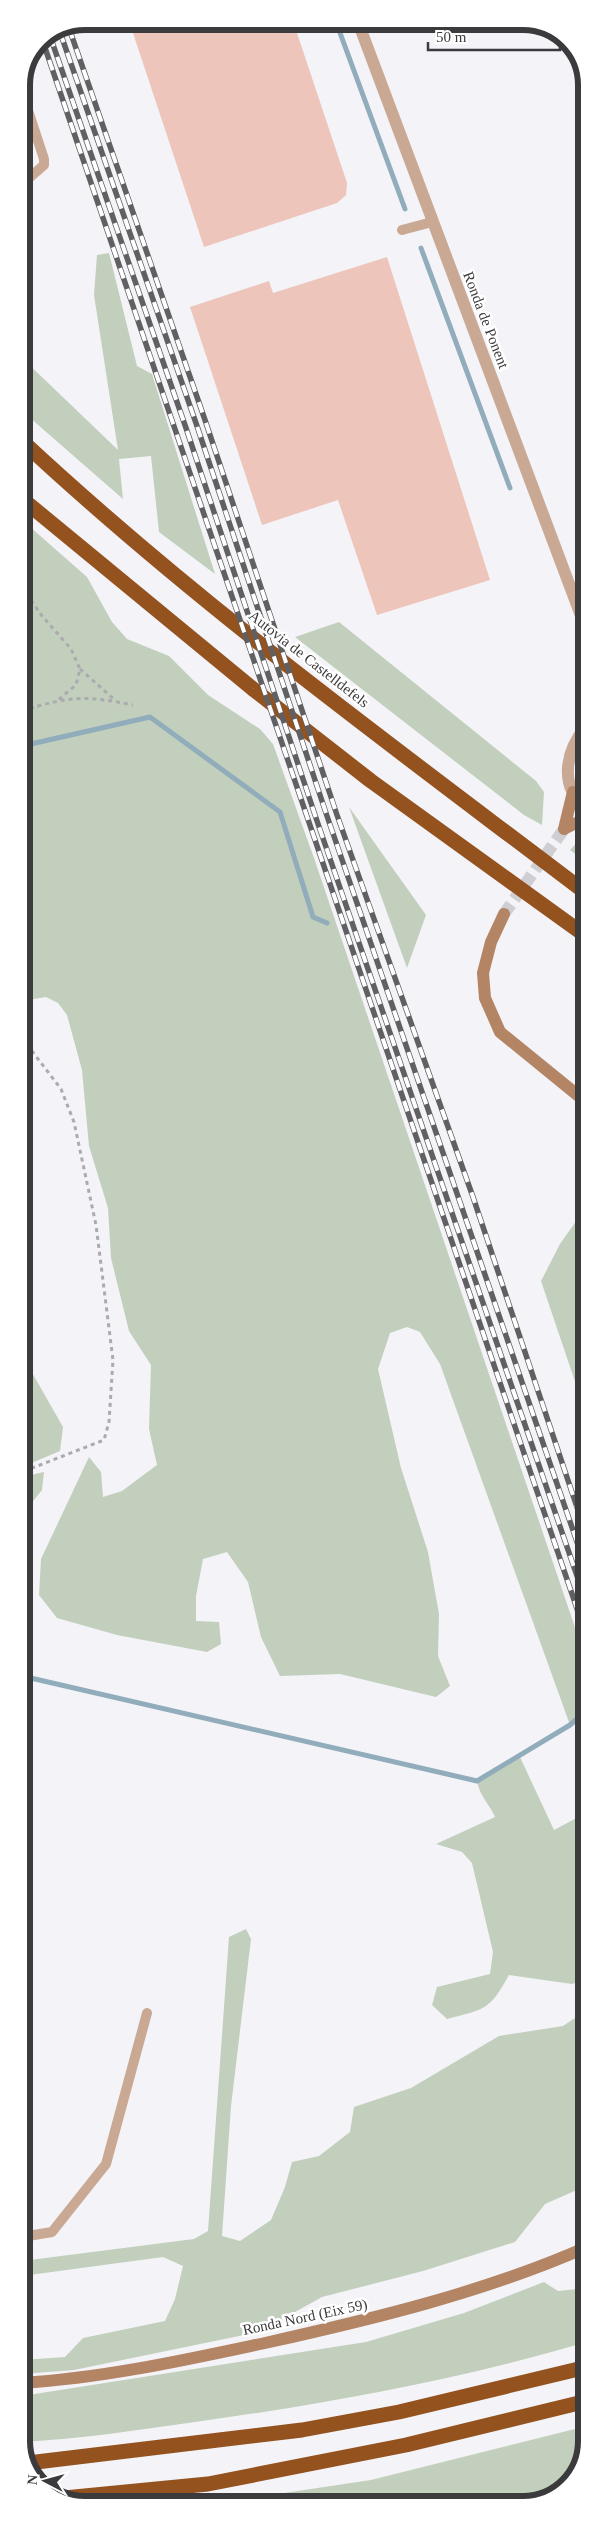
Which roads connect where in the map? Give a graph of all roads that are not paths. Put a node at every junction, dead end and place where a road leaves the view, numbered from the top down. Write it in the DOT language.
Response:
graph roads {
  1 [pos="361,30"];
  2 [pos="30,116"];
  3 [pos="30,177"];
  4 [pos="432,222"];
  5 [pos="402,230"];
  6 [pos="30,448"];
  7 [pos="30,505"];
  8 [pos="578,608"];
  9 [pos="578,735"];
  10 [pos="572,792"];
  11 [pos="578,799"];
  12 [pos="578,822"];
  13 [pos="578,887"];
  14 [pos="504,914"];
  15 [pos="578,930"];
  16 [pos="578,1095"];
  17 [pos="148,2013"];
  18 [pos="30,2236"];
  19 [pos="578,2251"];
  20 [pos="578,2369"];
  21 [pos="30,2382"];
  22 [pos="578,2403"];
  23 [pos="34,2461"];
  24 [pos="85,2496"];
  1 -- 4 [label="street, Ronda de Ponent"];
  2 -- 3 [label="lane"];
  4 -- 5 [label="lane"];
  4 -- 8 [label="street, Ronda de Ponent"];
  6 -- 13 [label="highway, Autovia de Castelldefels"];
  7 -- 15 [label="highway"];
  9 -- 10 [label="street"];
  10 -- 11 [label="street"];
  10 -- 12 [label="main road"];
  14 -- 16 [label="main road"];
  17 -- 18 [label="lane"];
  19 -- 21 [label="main road, Ronda Nord (Eix 59)"];
  20 -- 23 [label="highway"];
  22 -- 24 [label="highway"];
}
